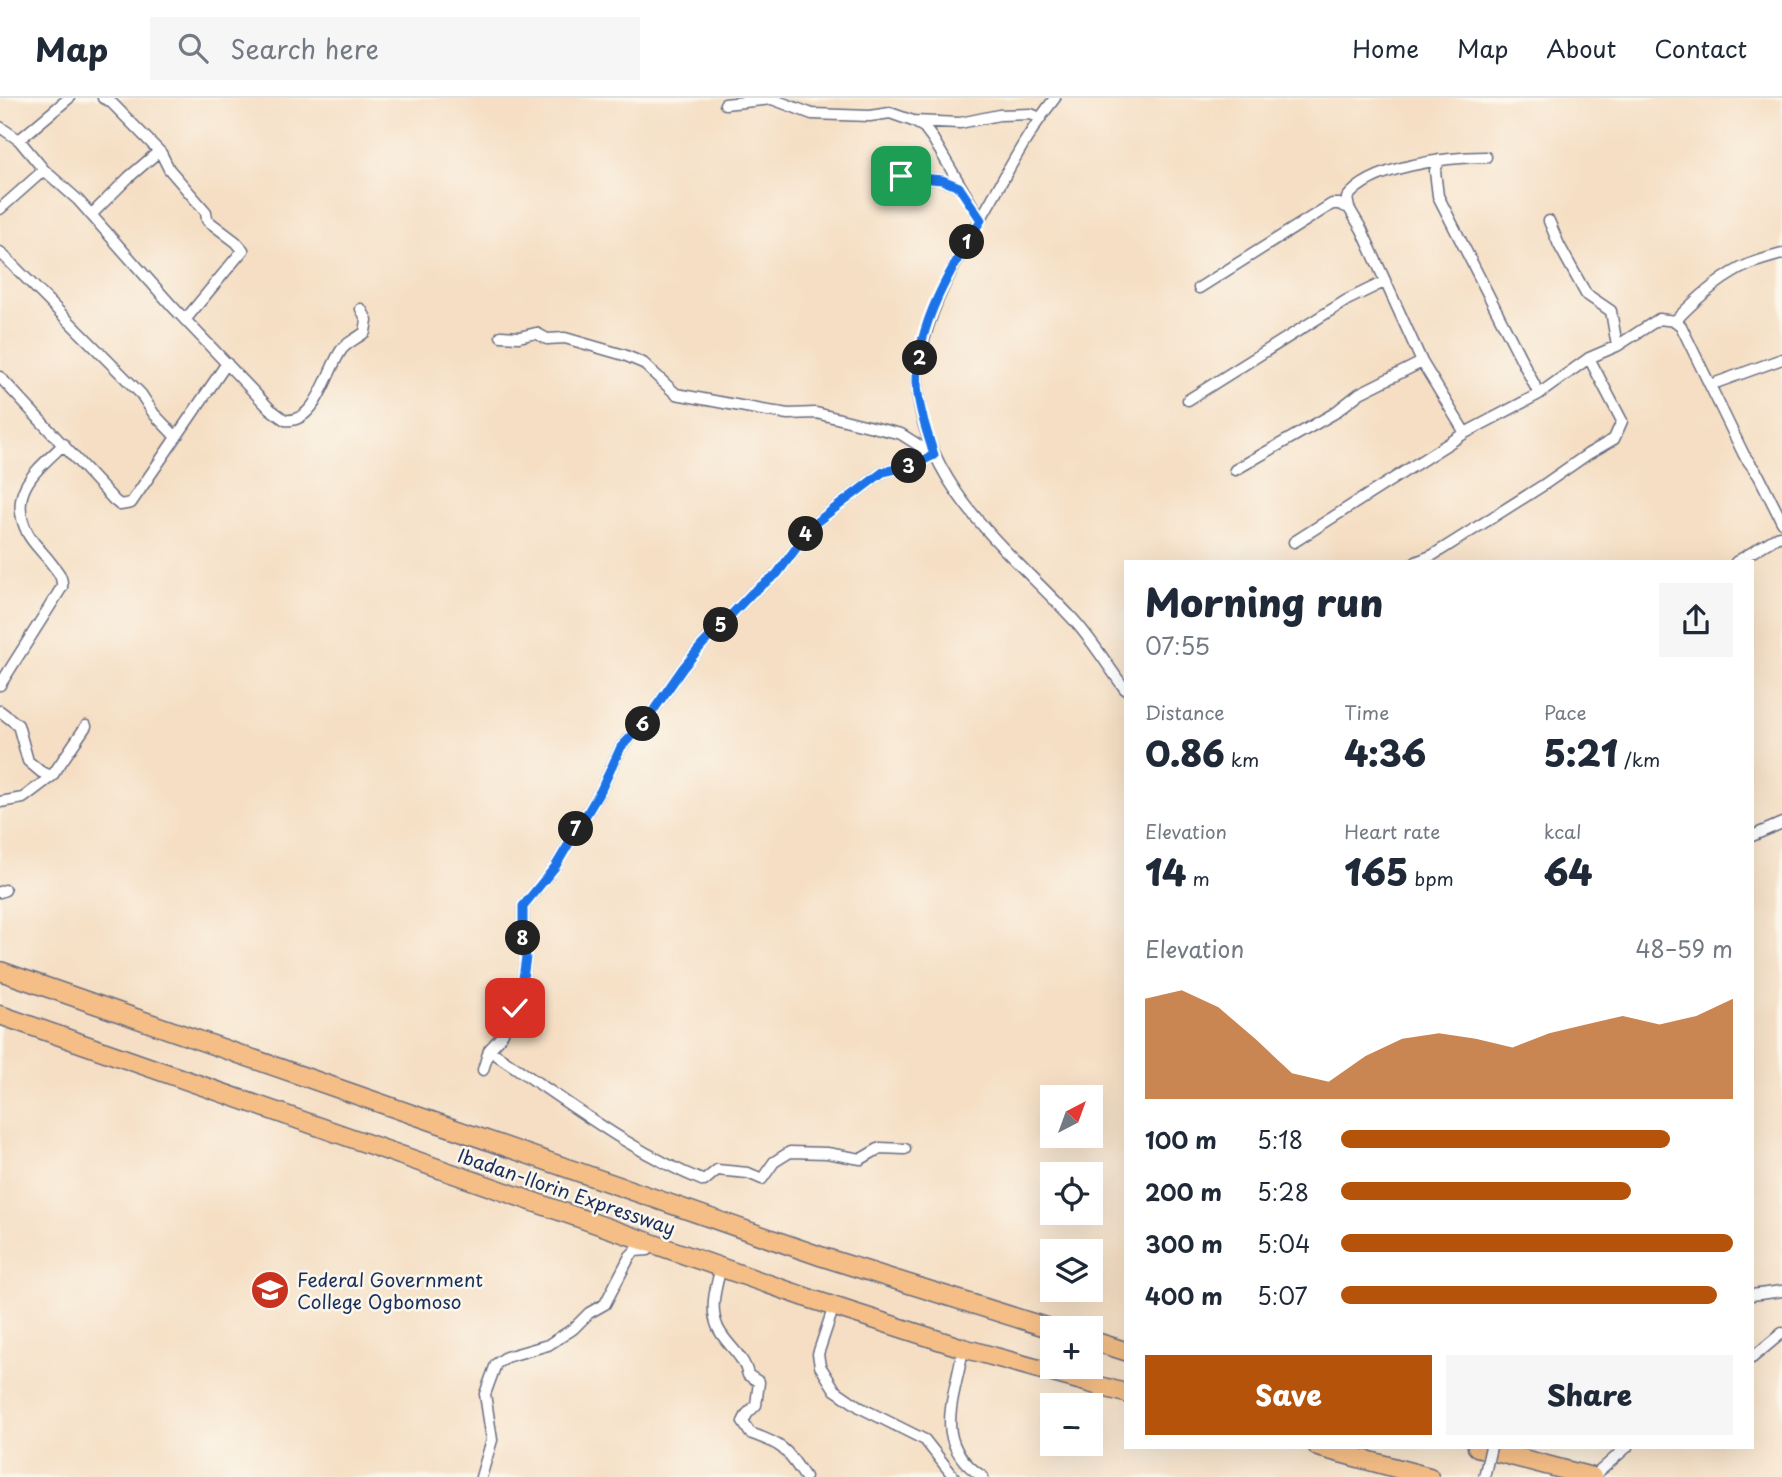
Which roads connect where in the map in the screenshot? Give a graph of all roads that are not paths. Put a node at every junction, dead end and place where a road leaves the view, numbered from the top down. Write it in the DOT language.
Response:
graph roads {
  1 [pos="69,98"];
  2 [pos="103,98"];
  3 [pos="1055,98"];
  4 [pos="725,104"];
  5 [pos="1040,118"];
  6 [pos="913,121"];
  7 [pos="0,127"];
  8 [pos="19,140"];
  9 [pos="161,153"];
  10 [pos="1486,157"];
  11 [pos="1439,160"];
  12 [pos="44,170"];
  13 [pos="901,176"];
  14 [pos="959,187"];
  15 [pos="1349,208"];
  16 [pos="0,209"];
  17 [pos="91,215"];
  18 [pos="981,220"];
  19 [pos="1549,221"];
  20 [pos="0,252"];
  21 [pos="1782,254"];
  22 [pos="1384,282"];
  23 [pos="1199,288"];
  24 [pos="361,309"];
  25 [pos="185,320"];
  26 [pos="1675,321"];
  27 [pos="501,336"];
  28 [pos="1617,346"];
  29 [pos="1589,358"];
  30 [pos="1782,359"];
  31 [pos="1422,362"];
  32 [pos="227,363"];
  33 [pos="0,377"];
  34 [pos="1710,385"];
  35 [pos="1539,394"];
  36 [pos="1188,400"];
  37 [pos="1465,433"];
  38 [pos="175,436"];
  39 [pos="64,444"];
  40 [pos="934,455"];
  41 [pos="1235,470"];
  42 [pos="1782,522"];
  43 [pos="1782,537"];
  44 [pos="1294,542"];
  45 [pos="1421,560"];
  46 [pos="1739,560"];
  47 [pos="0,685"];
  48 [pos="1124,688"];
  49 [pos="0,711"];
  50 [pos="86,726"];
  51 [pos="52,776"];
  52 [pos="0,802"];
  53 [pos="1782,823"];
  54 [pos="1754,835"];
  55 [pos="0,971"];
  56 [pos="0,1015"];
  57 [pos="489,1050"];
  58 [pos="484,1070"];
  59 [pos="905,1149"];
  60 [pos="651,1243"];
  61 [pos="720,1267"];
  62 [pos="1782,1291"];
  63 [pos="1754,1295"];
  64 [pos="834,1306"];
  65 [pos="1040,1325"];
  66 [pos="1782,1333"];
  67 [pos="1103,1344"];
  68 [pos="963,1348"];
  69 [pos="1124,1350"];
  70 [pos="1754,1356"];
  71 [pos="1124,1393"];
  72 [pos="1325,1449"];
  73 [pos="1485,1449"];
  74 [pos="1491,1449"];
  75 [pos="1625,1449"];
  76 [pos="481,1477"];
  77 [pos="805,1477"];
  78 [pos="954,1477"];
  79 [pos="983,1477"];
  80 [pos="1429,1477"];
  81 [pos="1484,1477"];
  82 [pos="1592,1477"];
  1 -- 8 [label="street"];
  2 -- 9 [label="street"];
  3 -- 5 [label="street"];
  4 -- 6 [label="street"];
  5 -- 6 [label="street"];
  5 -- 18 [label="street"];
  6 -- 14 [label="street"];
  7 -- 8 [label="street"];
  8 -- 12 [label="street"];
  9 -- 17 [label="street"];
  9 -- 25 [label="street"];
  10 -- 11 [label="street"];
  11 -- 15 [label="street"];
  11 -- 35 [label="street"];
  12 -- 16 [label="street"];
  12 -- 17 [label="street"];
  13 -- 14 [label="street"];
  14 -- 18 [label="street"];
  15 -- 22 [label="street"];
  15 -- 23 [label="street"];
  17 -- 25 [label="street"];
  18 -- 40 [label="street"];
  19 -- 28 [label="street"];
  20 -- 38 [label="street"];
  21 -- 26 [label="street"];
  22 -- 31 [label="street"];
  22 -- 36 [label="street"];
  24 -- 32 [label="street"];
  25 -- 32 [label="street"];
  26 -- 28 [label="street"];
  26 -- 34 [label="street"];
  27 -- 40 [label="street"];
  28 -- 29 [label="street"];
  29 -- 35 [label="street"];
  29 -- 45 [label="street"];
  30 -- 34 [label="street"];
  31 -- 37 [label="street"];
  31 -- 41 [label="street"];
  32 -- 38 [label="street"];
  33 -- 39 [label="street"];
  34 -- 42 [label="street"];
  35 -- 37 [label="street"];
  37 -- 44 [label="street"];
  38 -- 39 [label="street"];
  39 -- 47 [label="street"];
  40 -- 48 [label="street"];
  40 -- 57 [label="street"];
  43 -- 46 [label="street"];
  49 -- 51 [label="street"];
  50 -- 51 [label="street"];
  51 -- 52 [label="street"];
  53 -- 54 [label="street"];
  55 -- 65 [label="highway, Ibadan-Ilorin Expressway"];
  56 -- 60 [label="highway, Ibadan-Ilorin Expressway"];
  57 -- 58 [label="street"];
  57 -- 59 [label="street"];
  60 -- 61 [label="highway, Ibadan-Ilorin Expressway"];
  60 -- 76 [label="street"];
  61 -- 64 [label="highway, Ibadan-Ilorin Expressway"];
  61 -- 77 [label="street"];
  62 -- 63 [label="street"];
  64 -- 68 [label="highway, Ibadan-Ilorin Expressway"];
  64 -- 78 [label="street"];
  66 -- 70 [label="street"];
  67 -- 69 [label="highway"];
  68 -- 71 [label="highway, Ibadan-Ilorin Expressway"];
  68 -- 79 [label="street"];
  72 -- 80 [label="highway"];
  73 -- 82 [label="highway"];
  74 -- 81 [label="street, bridge"];
  75 -- 82 [label="street"];
}
